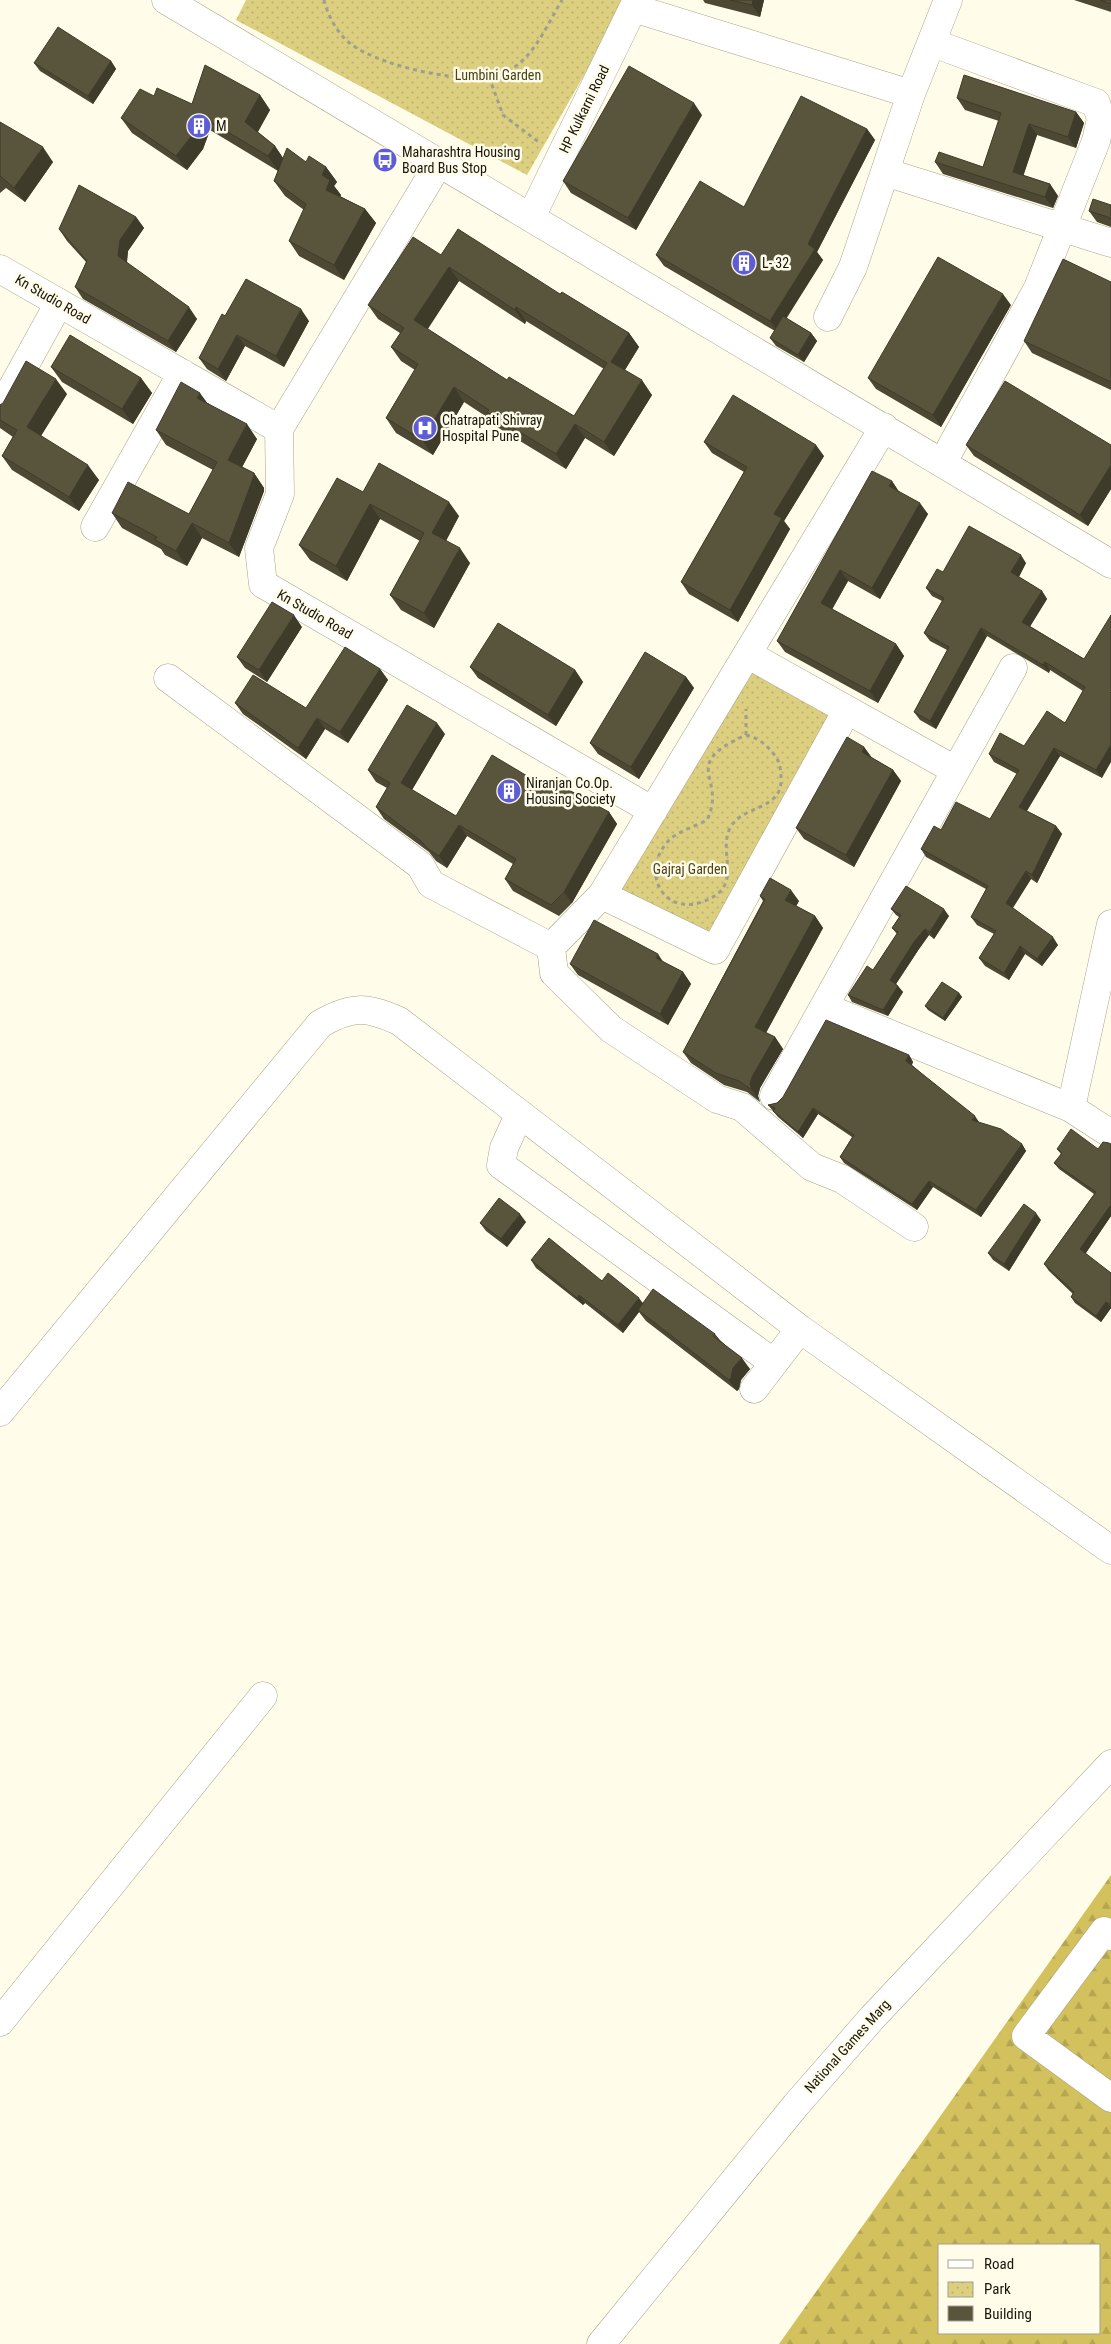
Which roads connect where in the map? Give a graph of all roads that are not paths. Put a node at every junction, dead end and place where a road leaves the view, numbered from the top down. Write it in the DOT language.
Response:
graph roads {
  1 [pos="166,0"];
  2 [pos="948,0"];
  3 [pos="635,4"];
  4 [pos="933,43"];
  5 [pos="912,94"];
  6 [pos="439,163"];
  7 [pos="885,172"];
  8 [pos="531,217"];
  9 [pos="1061,229"];
  10 [pos="1111,243"];
  11 [pos="0,269"];
  12 [pos="59,303"];
  13 [pos="828,317"];
  14 [pos="182,374"];
  15 [pos="0,410"];
  16 [pos="884,427"];
  17 [pos="279,429"];
  18 [pos="943,462"];
  19 [pos="96,527"];
  20 [pos="1111,564"];
  21 [pos="748,654"];
  22 [pos="1013,668"];
  23 [pos="168,678"];
  24 [pos="847,710"];
  25 [pos="954,770"];
  26 [pos="653,811"];
  27 [pos="602,895"];
  28 [pos="1111,924"];
  29 [pos="551,947"];
  30 [pos="824,1007"];
  31 [pos="774,1096"];
  32 [pos="1071,1108"];
  33 [pos="520,1115"];
  34 [pos="1111,1134"];
  35 [pos="914,1227"];
  36 [pos="800,1329"];
  37 [pos="774,1363"];
  38 [pos="754,1389"];
  39 [pos="3,1402"];
  40 [pos="1111,1550"];
  41 [pos="263,1696"];
  42 [pos="1111,1764"];
  43 [pos="1111,1936"];
  44 [pos="0,2022"];
  45 [pos="1111,2098"];
  46 [pos="601,2344"];
  1 -- 6 [label="street"];
  2 -- 4 [label="street"];
  3 -- 5 [label="street"];
  3 -- 8 [label="street, HP Kulkarni Road"];
  4 -- 5 [label="street"];
  4 -- 9 [label="street"];
  5 -- 7 [label="street"];
  6 -- 8 [label="street"];
  6 -- 17 [label="street"];
  7 -- 9 [label="street"];
  7 -- 13 [label="street"];
  8 -- 16 [label="street"];
  9 -- 10 [label="street"];
  9 -- 18 [label="street"];
  11 -- 12 [label="street, Kn Studio Road"];
  12 -- 14 [label="street, Kn Studio Road"];
  12 -- 15 [label="street"];
  14 -- 17 [label="street, Kn Studio Road"];
  14 -- 19 [label="street"];
  16 -- 18 [label="street"];
  16 -- 21 [label="street"];
  17 -- 26 [label="street, Kn Studio Road"];
  18 -- 20 [label="street"];
  21 -- 24 [label="street"];
  21 -- 26 [label="street"];
  22 -- 25 [label="street"];
  23 -- 29 [label="street"];
  24 -- 25 [label="street"];
  24 -- 27 [label="street"];
  25 -- 30 [label="street"];
  26 -- 27 [label="street"];
  27 -- 29 [label="street"];
  28 -- 32 [label="street"];
  29 -- 35 [label="street"];
  30 -- 31 [label="street"];
  30 -- 32 [label="street"];
  32 -- 34 [label="street"];
  33 -- 36 [label="street"];
  33 -- 37 [label="street"];
  33 -- 39 [label="street"];
  36 -- 37 [label="street"];
  36 -- 40 [label="street"];
  37 -- 38 [label="street"];
  41 -- 44 [label="street"];
  42 -- 46 [label="street, National Games Marg"];
  43 -- 45 [label="street"];
}
